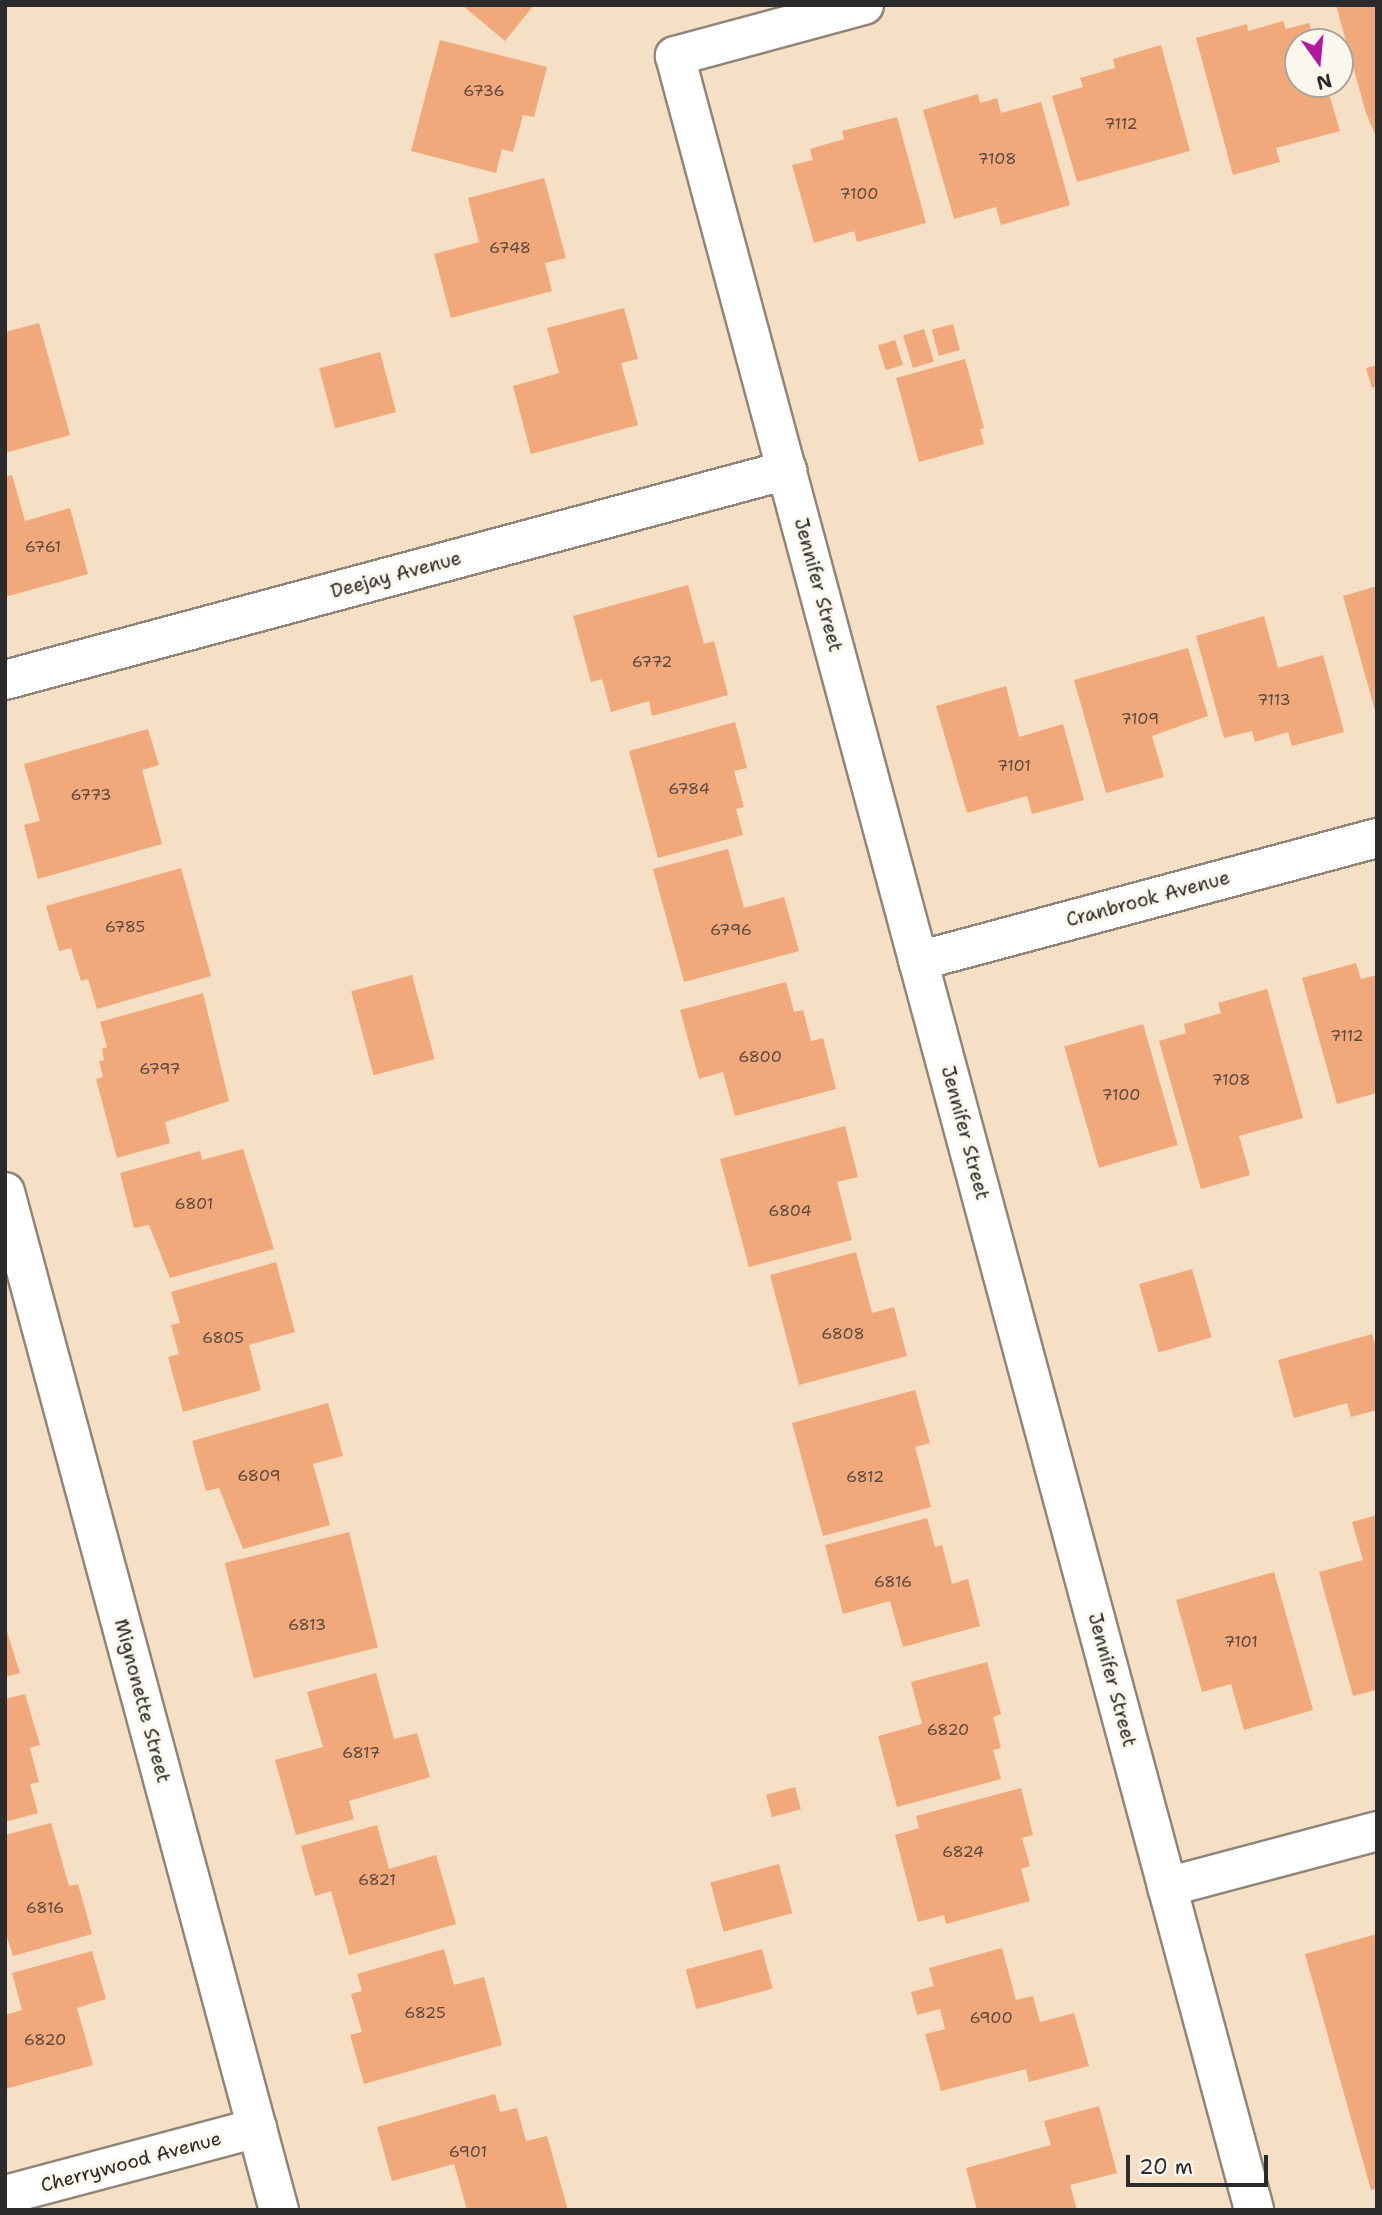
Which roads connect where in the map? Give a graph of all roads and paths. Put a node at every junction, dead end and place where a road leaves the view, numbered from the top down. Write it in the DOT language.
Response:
graph roads {
  1 [pos="864,5"];
  2 [pos="787,470"];
  3 [pos="5,680"];
  4 [pos="1377,838"];
  5 [pos="918,961"];
  6 [pos="6,1195"];
  7 [pos="1377,1831"];
  8 [pos="1167,1887"];
  9 [pos="257,2128"];
  10 [pos="5,2195"];
  11 [pos="279,2210"];
  12 [pos="1254,2210"];
  1 -- 2 [label="street, Jennifer Street"];
  2 -- 3 [label="street, Deejay Avenue"];
  2 -- 5 [label="street, Jennifer Street"];
  4 -- 5 [label="street, Cranbrook Avenue"];
  5 -- 8 [label="street, Jennifer Street"];
  6 -- 9 [label="street, Mignonette Street"];
  7 -- 8 [label="street"];
  8 -- 12 [label="street, Jennifer Street"];
  9 -- 10 [label="street, Cherrywood Avenue"];
  9 -- 11 [label="street, Mignonette Street"];
}
